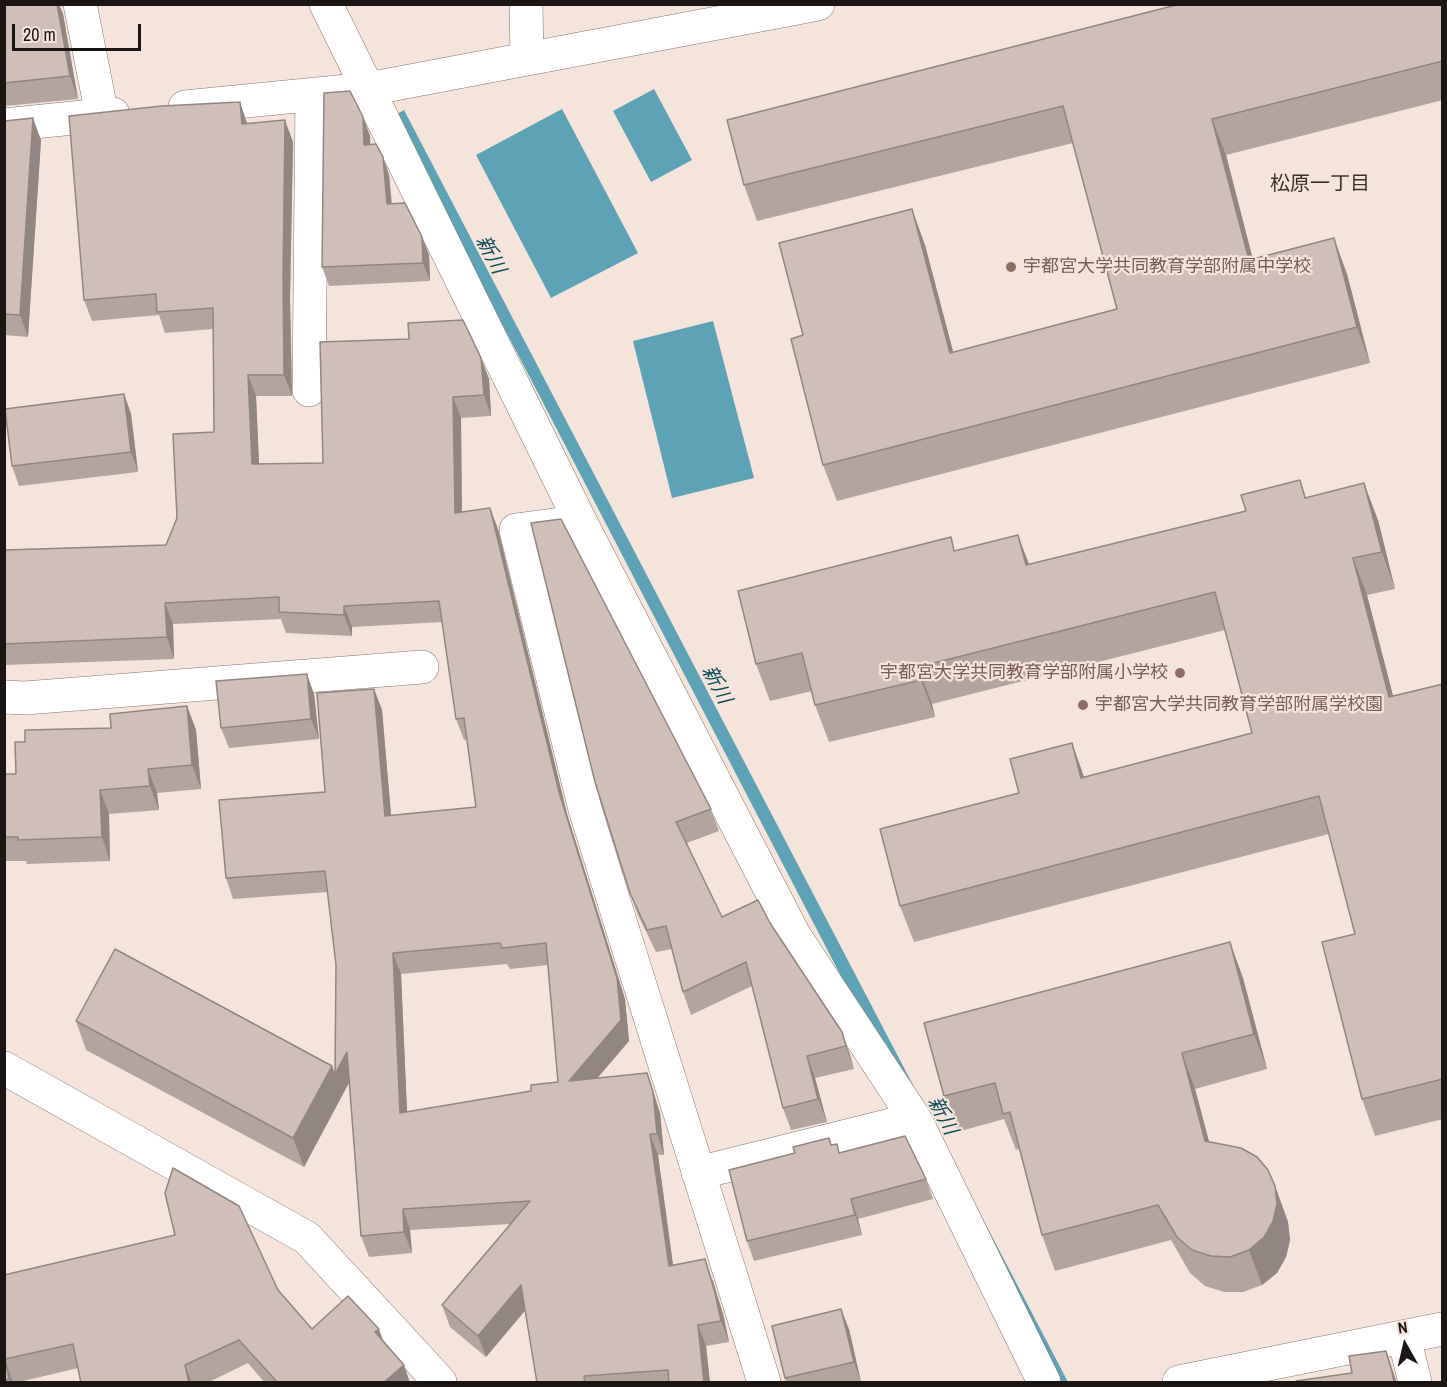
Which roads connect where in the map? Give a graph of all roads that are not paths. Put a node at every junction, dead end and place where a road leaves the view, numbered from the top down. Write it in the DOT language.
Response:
graph roads {
  1 [pos="80,4"];
  2 [pos="326,4"];
  3 [pos="526,4"];
  4 [pos="818,4"];
  5 [pos="527,59"];
  6 [pos="368,89"];
  7 [pos="312,94"];
  8 [pos="102,115"];
  9 [pos="4,125"];
  10 [pos="309,390"];
  11 [pos="580,521"];
  12 [pos="422,667"];
  13 [pos="4,698"];
  14 [pos="4,1068"];
  15 [pos="915,1119"];
  16 [pos="698,1173"];
  17 [pos="1443,1329"];
  18 [pos="1404,1338"];
  19 [pos="440,1383"];
  20 [pos="764,1383"];
  21 [pos="1044,1383"];
  22 [pos="1179,1383"];
  23 [pos="1415,1383"];
  1 -- 8 [label="street"];
  2 -- 6 [label="street"];
  3 -- 5 [label="street"];
  4 -- 5 [label="street"];
  5 -- 6 [label="street"];
  6 -- 7 [label="street"];
  6 -- 11 [label="street"];
  7 -- 8 [label="street"];
  7 -- 10 [label="street"];
  8 -- 9 [label="street"];
  11 -- 15 [label="street"];
  11 -- 16 [label="street"];
  12 -- 13 [label="street"];
  14 -- 19 [label="street"];
  15 -- 16 [label="street"];
  15 -- 21 [label="street"];
  16 -- 20 [label="street"];
  17 -- 18 [label="street"];
  18 -- 22 [label="street"];
  18 -- 23 [label="street"];
}
